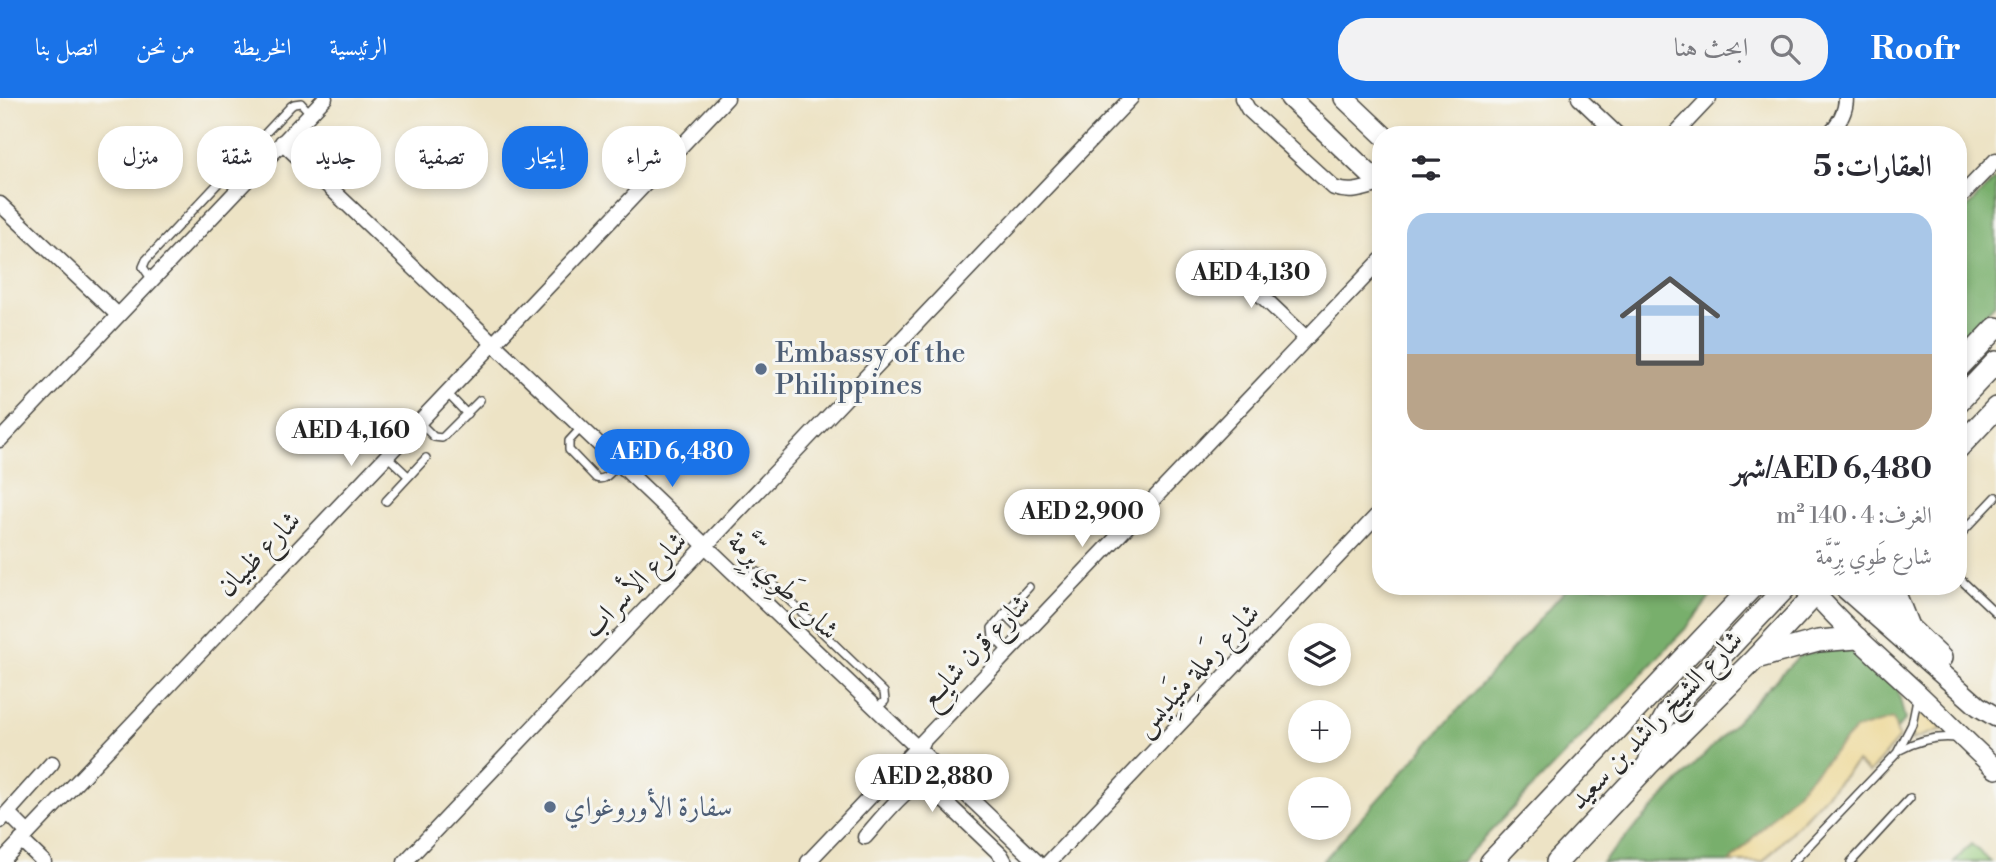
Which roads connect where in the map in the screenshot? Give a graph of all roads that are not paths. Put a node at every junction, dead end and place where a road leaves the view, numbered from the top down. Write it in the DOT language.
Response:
graph roads {
  1 [pos="325,98"];
  2 [pos="727,98"];
  3 [pos="1131,98"];
  4 [pos="1242,98"];
  5 [pos="1290,98"];
  6 [pos="1344,98"];
  7 [pos="1579,98"];
  8 [pos="1709,98"];
  9 [pos="1846,98"];
  10 [pos="310,113"];
  11 [pos="1374,126"];
  12 [pos="1609,126"];
  13 [pos="1683,126"];
  14 [pos="1835,126"];
  15 [pos="282,142"];
  16 [pos="1996,160"];
  17 [pos="1372,176"];
  18 [pos="1372,186"];
  19 [pos="1967,190"];
  20 [pos="0,204"];
  21 [pos="1221,257"];
  22 [pos="1372,269"];
  23 [pos="152,280"];
  24 [pos="118,315"];
  25 [pos="1996,328"];
  26 [pos="1306,338"];
  27 [pos="494,344"];
  28 [pos="1967,359"];
  29 [pos="1996,362"];
  30 [pos="447,392"];
  31 [pos="1967,393"];
  32 [pos="480,400"];
  33 [pos="1996,408"];
  34 [pos="467,414"];
  35 [pos="419,422"];
  36 [pos="582,428"];
  37 [pos="1967,439"];
  38 [pos="0,440"];
  39 [pos="387,456"];
  40 [pos="426,457"];
  41 [pos="619,463"];
  42 [pos="408,476"];
  43 [pos="1996,497"];
  44 [pos="386,501"];
  45 [pos="1993,507"];
  46 [pos="1372,521"];
  47 [pos="1967,529"];
  48 [pos="706,546"];
  49 [pos="1967,585"];
  50 [pos="1029,587"];
  51 [pos="1732,595"];
  52 [pos="1745,595"];
  53 [pos="1778,595"];
  54 [pos="1810,595"];
  55 [pos="1822,595"];
  56 [pos="1852,595"];
  57 [pos="1876,595"];
  58 [pos="1896,595"];
  59 [pos="1996,612"];
  60 [pos="1004,614"];
  61 [pos="1727,614"];
  62 [pos="1908,624"];
  63 [pos="1024,635"];
  64 [pos="1857,638"];
  65 [pos="1008,652"];
  66 [pos="1756,658"];
  67 [pos="1917,693"];
  68 [pos="1996,710"];
  69 [pos="1996,717"];
  70 [pos="1962,738"];
  71 [pos="917,748"];
  72 [pos="1896,752"];
  73 [pos="52,763"];
  74 [pos="1648,765"];
  75 [pos="1996,769"];
  76 [pos="1910,798"];
  77 [pos="982,809"];
  78 [pos="4,817"];
  79 [pos="968,824"];
  80 [pos="25,837"];
  81 [pos="865,837"];
  82 [pos="1,862"];
  83 [pos="44,862"];
  84 [pos="405,862"];
  85 [pos="808,862"];
  86 [pos="1004,862"];
  87 [pos="1037,862"];
  88 [pos="1049,862"];
  89 [pos="1492,862"];
  90 [pos="1557,862"];
  91 [pos="1793,862"];
  92 [pos="1851,862"];
  1 -- 10 [label="street"];
  2 -- 27 [label="street, شارع ظبيان"];
  3 -- 48 [label="street, شارع الأسراب"];
  4 -- 18 [label="street"];
  5 -- 17 [label="main road"];
  6 -- 11 [label="main road"];
  7 -- 12 [label="street"];
  8 -- 13 [label="street"];
  9 -- 14 [label="street"];
  10 -- 15 [label="street"];
  10 -- 23 [label="lane"];
  15 -- 23 [label="street"];
  15 -- 27 [label="street, شارع طَوِي بِرِّمَّة"];
  16 -- 19 [label="street"];
  20 -- 24 [label="street"];
  21 -- 26 [label="street"];
  22 -- 26 [label="street, شارع قرن شايِع"];
  23 -- 24 [label="street"];
  24 -- 38 [label="street"];
  25 -- 28 [label="main road"];
  26 -- 63 [label="street, شارع قرن شايِع"];
  27 -- 30 [label="street, شارع ظبيان"];
  27 -- 36 [label="street, شارع طَوِي بِرِّمَّة"];
  29 -- 31 [label="main road"];
  30 -- 34 [label="lane"];
  30 -- 35 [label="street, شارع ظبيان"];
  32 -- 34 [label="lane"];
  33 -- 37 [label="main road"];
  34 -- 35 [label="lane"];
  35 -- 39 [label="street, شارع ظبيان"];
  36 -- 41 [label="street, شارع طَوِي بِرِّمَّة"];
  36 -- 41 [label="lane"];
  39 -- 42 [label="lane"];
  39 -- 80 [label="street, شارع ظبيان"];
  40 -- 42 [label="lane"];
  41 -- 48 [label="street, شارع طَوِي بِرِّمَّة"];
  42 -- 44 [label="lane"];
  43 -- 45 [label="lane"];
  45 -- 47 [label="lane"];
  46 -- 88 [label="street, شارع رَملة مِنَيدِيس"];
  48 -- 71 [label="street, شارع طَوِي بِرِّمَّة"];
  48 -- 84 [label="street, شارع الأسراب"];
  49 -- 59 [label="lane"];
  50 -- 60 [label="lane"];
  51 -- 61 [label="main road"];
  52 -- 61 [label="main road, شارع الشيخ راشد بن سعيد"];
  53 -- 74 [label="main road"];
  54 -- 66 [label="main road, شارع الشيخ راشد بن سعيد"];
  55 -- 64 [label="main road"];
  56 -- 69 [label="main road"];
  57 -- 62 [label="main road"];
  58 -- 62 [label="main road"];
  60 -- 63 [label="lane"];
  60 -- 65 [label="lane"];
  61 -- 89 [label="main road, شارع الشيخ راشد بن سعيد"];
  62 -- 68 [label="main road"];
  63 -- 65 [label="street, شارع قرن شايِع"];
  64 -- 66 [label="main road"];
  64 -- 67 [label="main road"];
  65 -- 71 [label="street, شارع قرن شايِع"];
  66 -- 74 [label="main road, شارع الشيخ راشد بن سعيد"];
  67 -- 70 [label="main road"];
  67 -- 72 [label="lane"];
  70 -- 72 [label="lane"];
  70 -- 75 [label="main road"];
  71 -- 77 [label="street, شارع طَوِي بِرِّمَّة"];
  71 -- 85 [label="street, شارع قرن شايِع"];
  72 -- 91 [label="lane"];
  73 -- 78 [label="street"];
  74 -- 90 [label="main road, شارع الشيخ راشد بن سعيد"];
  76 -- 92 [label="lane"];
  77 -- 79 [label="street"];
  77 -- 87 [label="street, شارع طَوِي بِرِّمَّة"];
  78 -- 80 [label="street"];
  79 -- 81 [label="street"];
  79 -- 86 [label="street"];
  80 -- 82 [label="street, شارع ظبيان"];
  80 -- 83 [label="street"];
}
